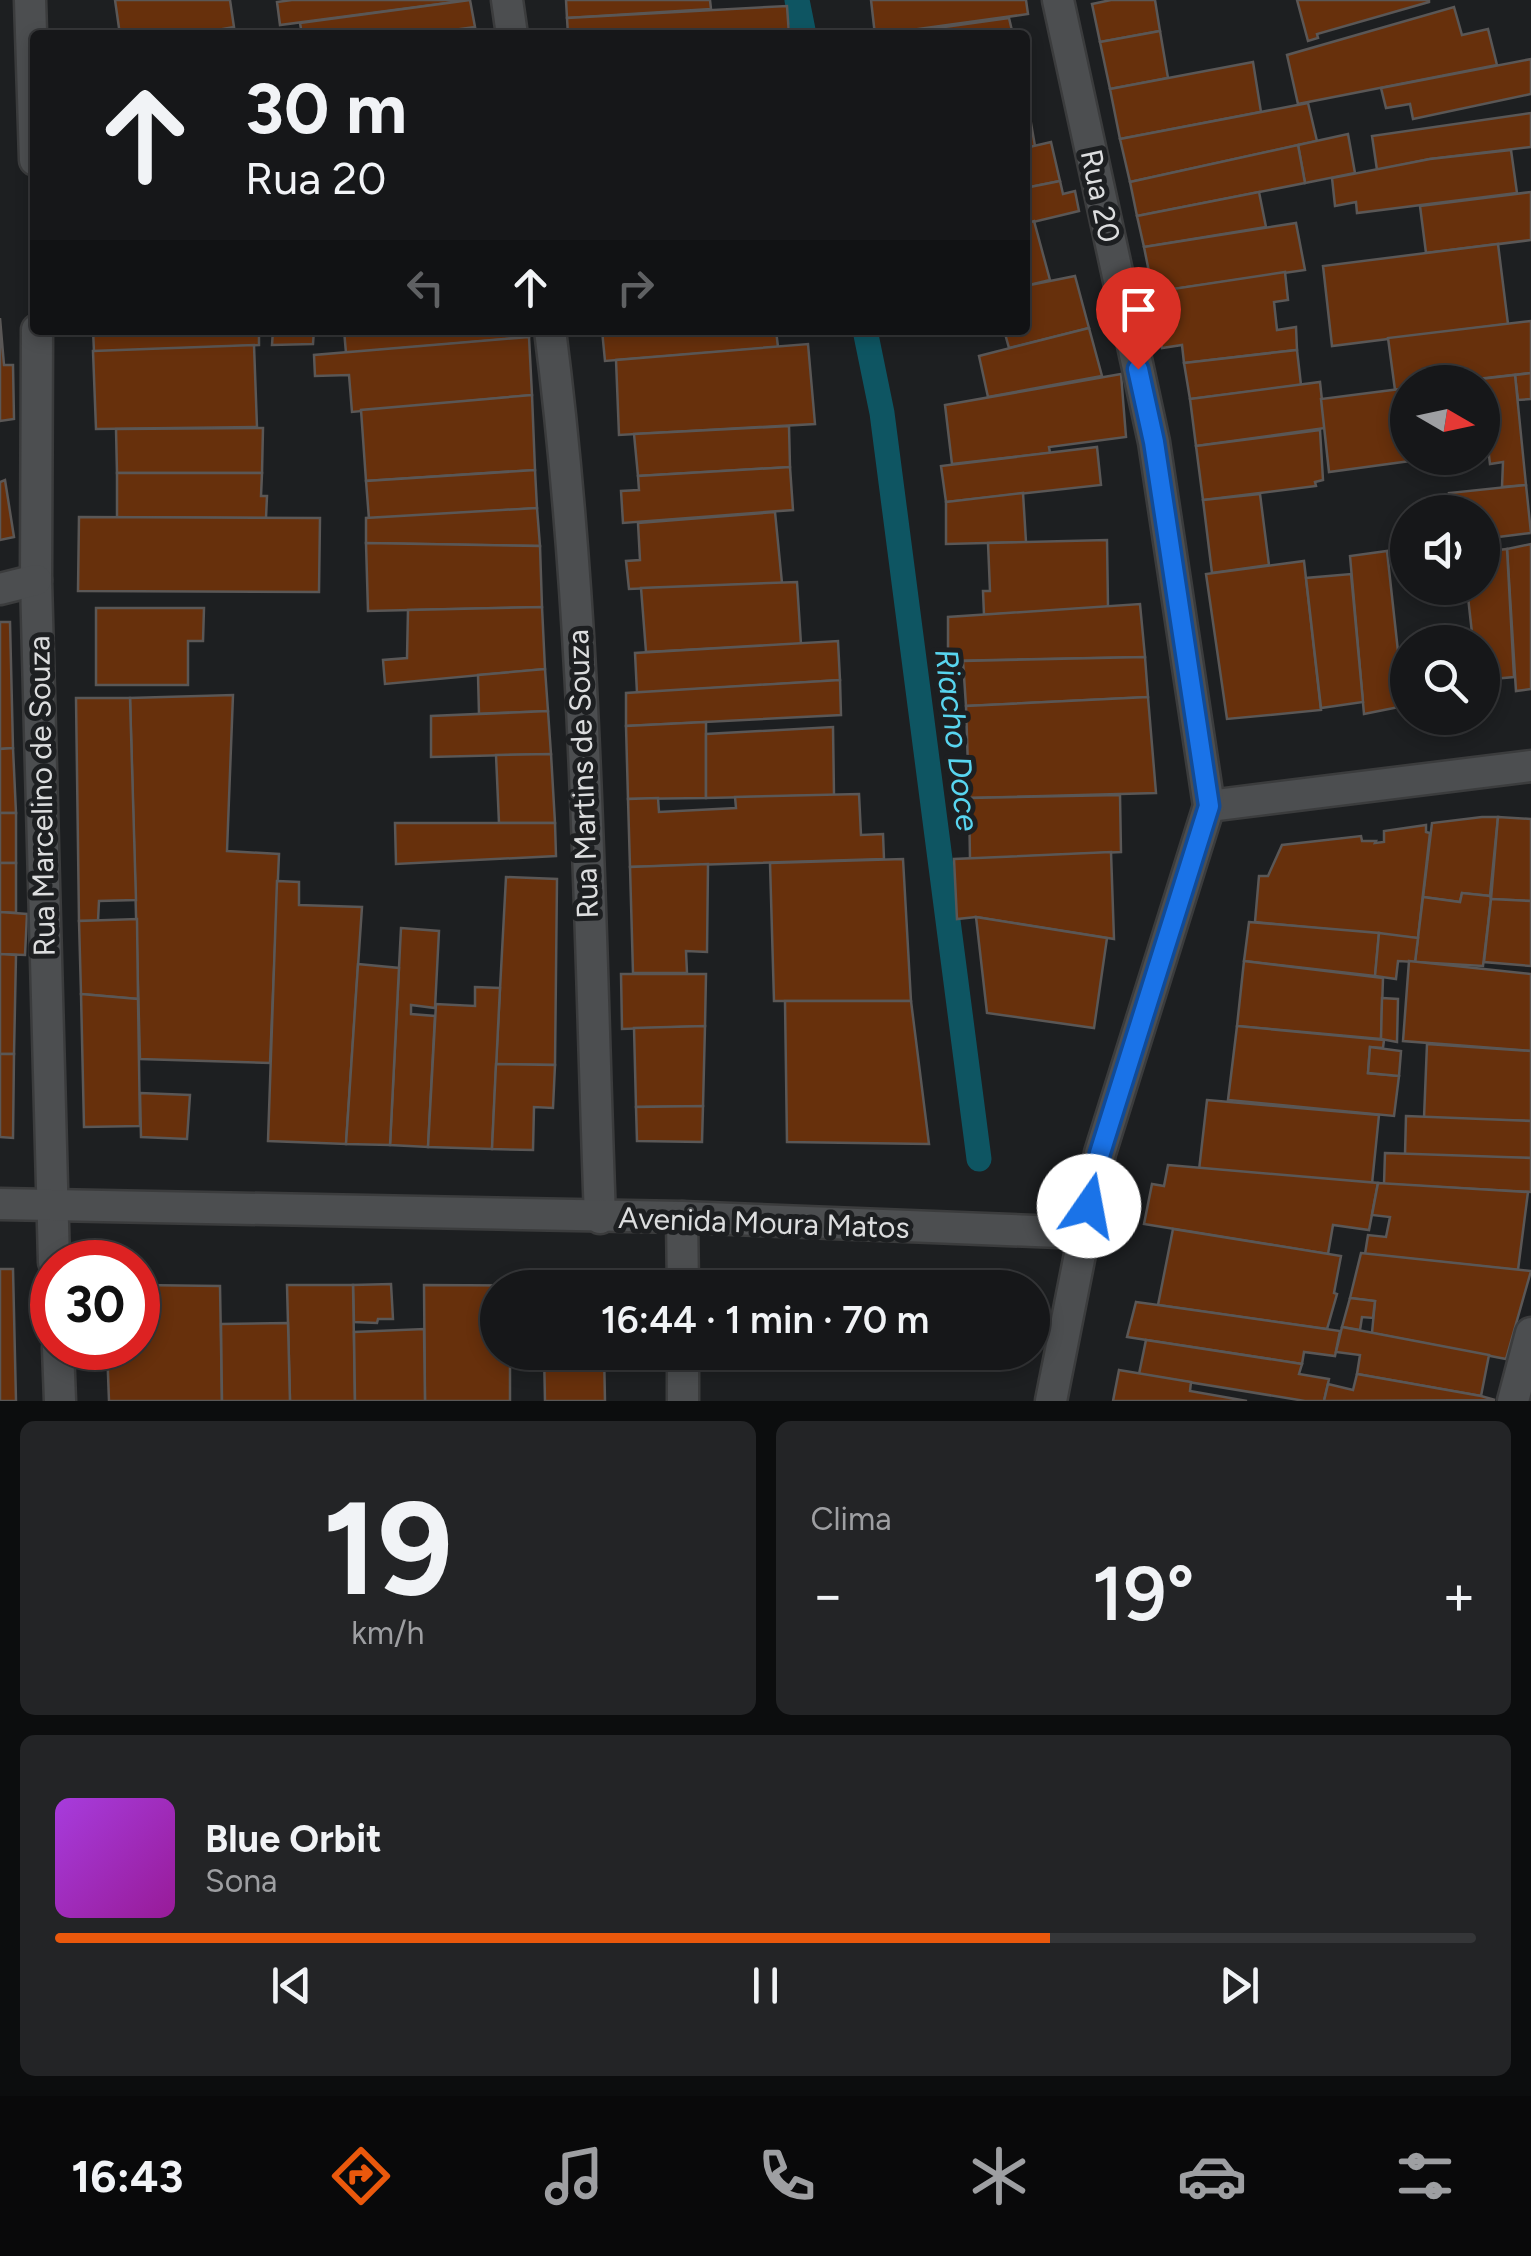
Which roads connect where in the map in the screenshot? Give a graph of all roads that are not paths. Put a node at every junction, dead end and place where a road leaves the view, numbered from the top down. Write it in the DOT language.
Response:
graph roads {
  1 [pos="30,0"];
  2 [pos="507,0"];
  3 [pos="1058,0"];
  4 [pos="31,30"];
  5 [pos="511,30"];
  6 [pos="37,335"];
  7 [pos="551,335"];
  8 [pos="36,580"];
  9 [pos="0,589"];
  10 [pos="1531,766"];
  11 [pos="1209,806"];
  12 [pos="0,1204"];
  13 [pos="52,1206"];
  14 [pos="682,1217"];
  15 [pos="600,1218"];
  16 [pos="1084,1233"];
  17 [pos="53,1240"];
  18 [pos="682,1270"];
  19 [pos="1531,1334"];
  20 [pos="59,1370"];
  21 [pos="683,1370"];
  22 [pos="60,1401"];
  23 [pos="683,1401"];
  24 [pos="1051,1401"];
  25 [pos="1513,1401"];
  1 -- 4 [label="street"];
  2 -- 5 [label="street"];
  3 -- 11 [label="street, Rua 20"];
  6 -- 8 [label="street, Rua Marcelino de Souza"];
  7 -- 15 [label="street, Rua Martins de Souza"];
  8 -- 9 [label="street"];
  8 -- 13 [label="street, Rua Marcelino de Souza"];
  10 -- 11 [label="street"];
  11 -- 16 [label="street"];
  12 -- 13 [label="street, Avenida Moura Matos"];
  13 -- 15 [label="street, Avenida Moura Matos"];
  13 -- 17 [label="street, Rua Marcelino de Souza"];
  14 -- 15 [label="street, Avenida Moura Matos"];
  14 -- 16 [label="street, Avenida Moura Matos"];
  14 -- 18 [label="street"];
  16 -- 24 [label="street"];
  19 -- 25 [label="street"];
  20 -- 22 [label="street"];
  21 -- 23 [label="street"];
}
